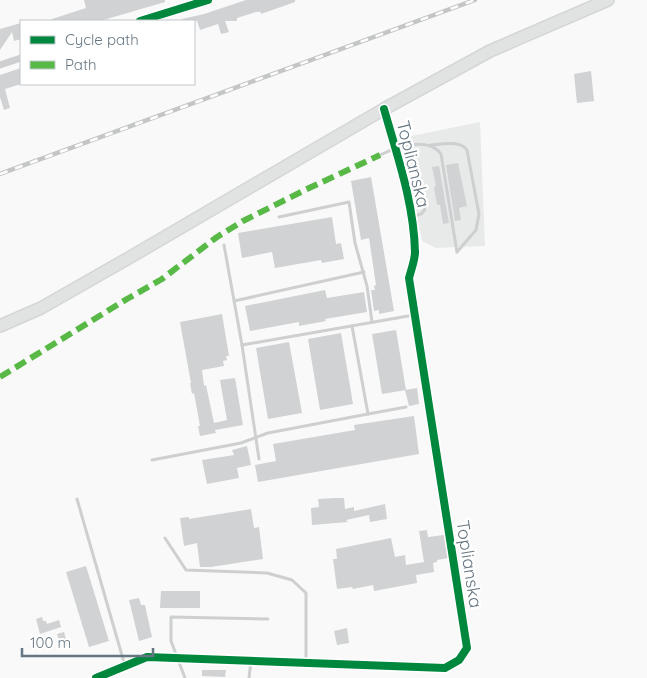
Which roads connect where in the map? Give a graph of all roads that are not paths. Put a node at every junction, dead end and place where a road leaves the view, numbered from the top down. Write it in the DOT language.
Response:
graph roads {
  1 [pos="208,0"];
  2 [pos="608,0"];
  3 [pos="143,20"];
  4 [pos="20,58"];
  5 [pos="0,64"];
  6 [pos="384,109"];
  7 [pos="429,145"];
  8 [pos="395,148"];
  9 [pos="380,155"];
  10 [pos="402,171"];
  11 [pos="279,216"];
  12 [pos="411,216"];
  13 [pos="224,244"];
  14 [pos="364,272"];
  15 [pos="234,301"];
  16 [pos="414,314"];
  17 [pos="372,322"];
  18 [pos="0,326"];
  19 [pos="352,326"];
  20 [pos="242,346"];
  21 [pos="406,407"];
  22 [pos="368,414"];
  23 [pos="256,438"];
  24 [pos="259,459"];
  25 [pos="152,460"];
  26 [pos="77,499"];
  27 [pos="165,538"];
  28 [pos="268,619"];
  29 [pos="177,658"];
  30 [pos="251,661"];
  31 [pos="306,663"];
  32 [pos="125,666"];
  33 [pos="96,678"];
  34 [pos="185,678"];
  35 [pos="249,678"];
  1 -- 3 [label="street"];
  2 -- 6 [label="main road"];
  4 -- 5 [label="street"];
  6 -- 8 [label="street, Toplianska"];
  6 -- 18 [label="main road"];
  7 -- 7 [label="lane"];
  7 -- 8 [label="lane"];
  8 -- 9 [label="lane"];
  8 -- 10 [label="street, Toplianska"];
  10 -- 12 [label="street, Toplianska"];
  10 -- 12 [label="lane"];
  11 -- 14 [label="lane"];
  12 -- 16 [label="street, Toplianska"];
  13 -- 15 [label="lane"];
  14 -- 15 [label="lane"];
  14 -- 17 [label="lane"];
  15 -- 20 [label="lane"];
  16 -- 17 [label="lane"];
  16 -- 31 [label="street, Toplianska"];
  17 -- 19 [label="lane"];
  19 -- 20 [label="lane"];
  19 -- 22 [label="lane"];
  20 -- 23 [label="lane"];
  21 -- 22 [label="lane"];
  22 -- 23 [label="lane"];
  23 -- 24 [label="lane"];
  23 -- 25 [label="lane"];
  26 -- 32 [label="lane"];
  27 -- 31 [label="lane"];
  28 -- 29 [label="lane"];
  29 -- 30 [label="street, Toplianska"];
  29 -- 32 [label="street, Toplianska"];
  29 -- 34 [label="lane"];
  30 -- 31 [label="street, Toplianska"];
  30 -- 35 [label="lane"];
  32 -- 33 [label="street, Toplianska"];
}
